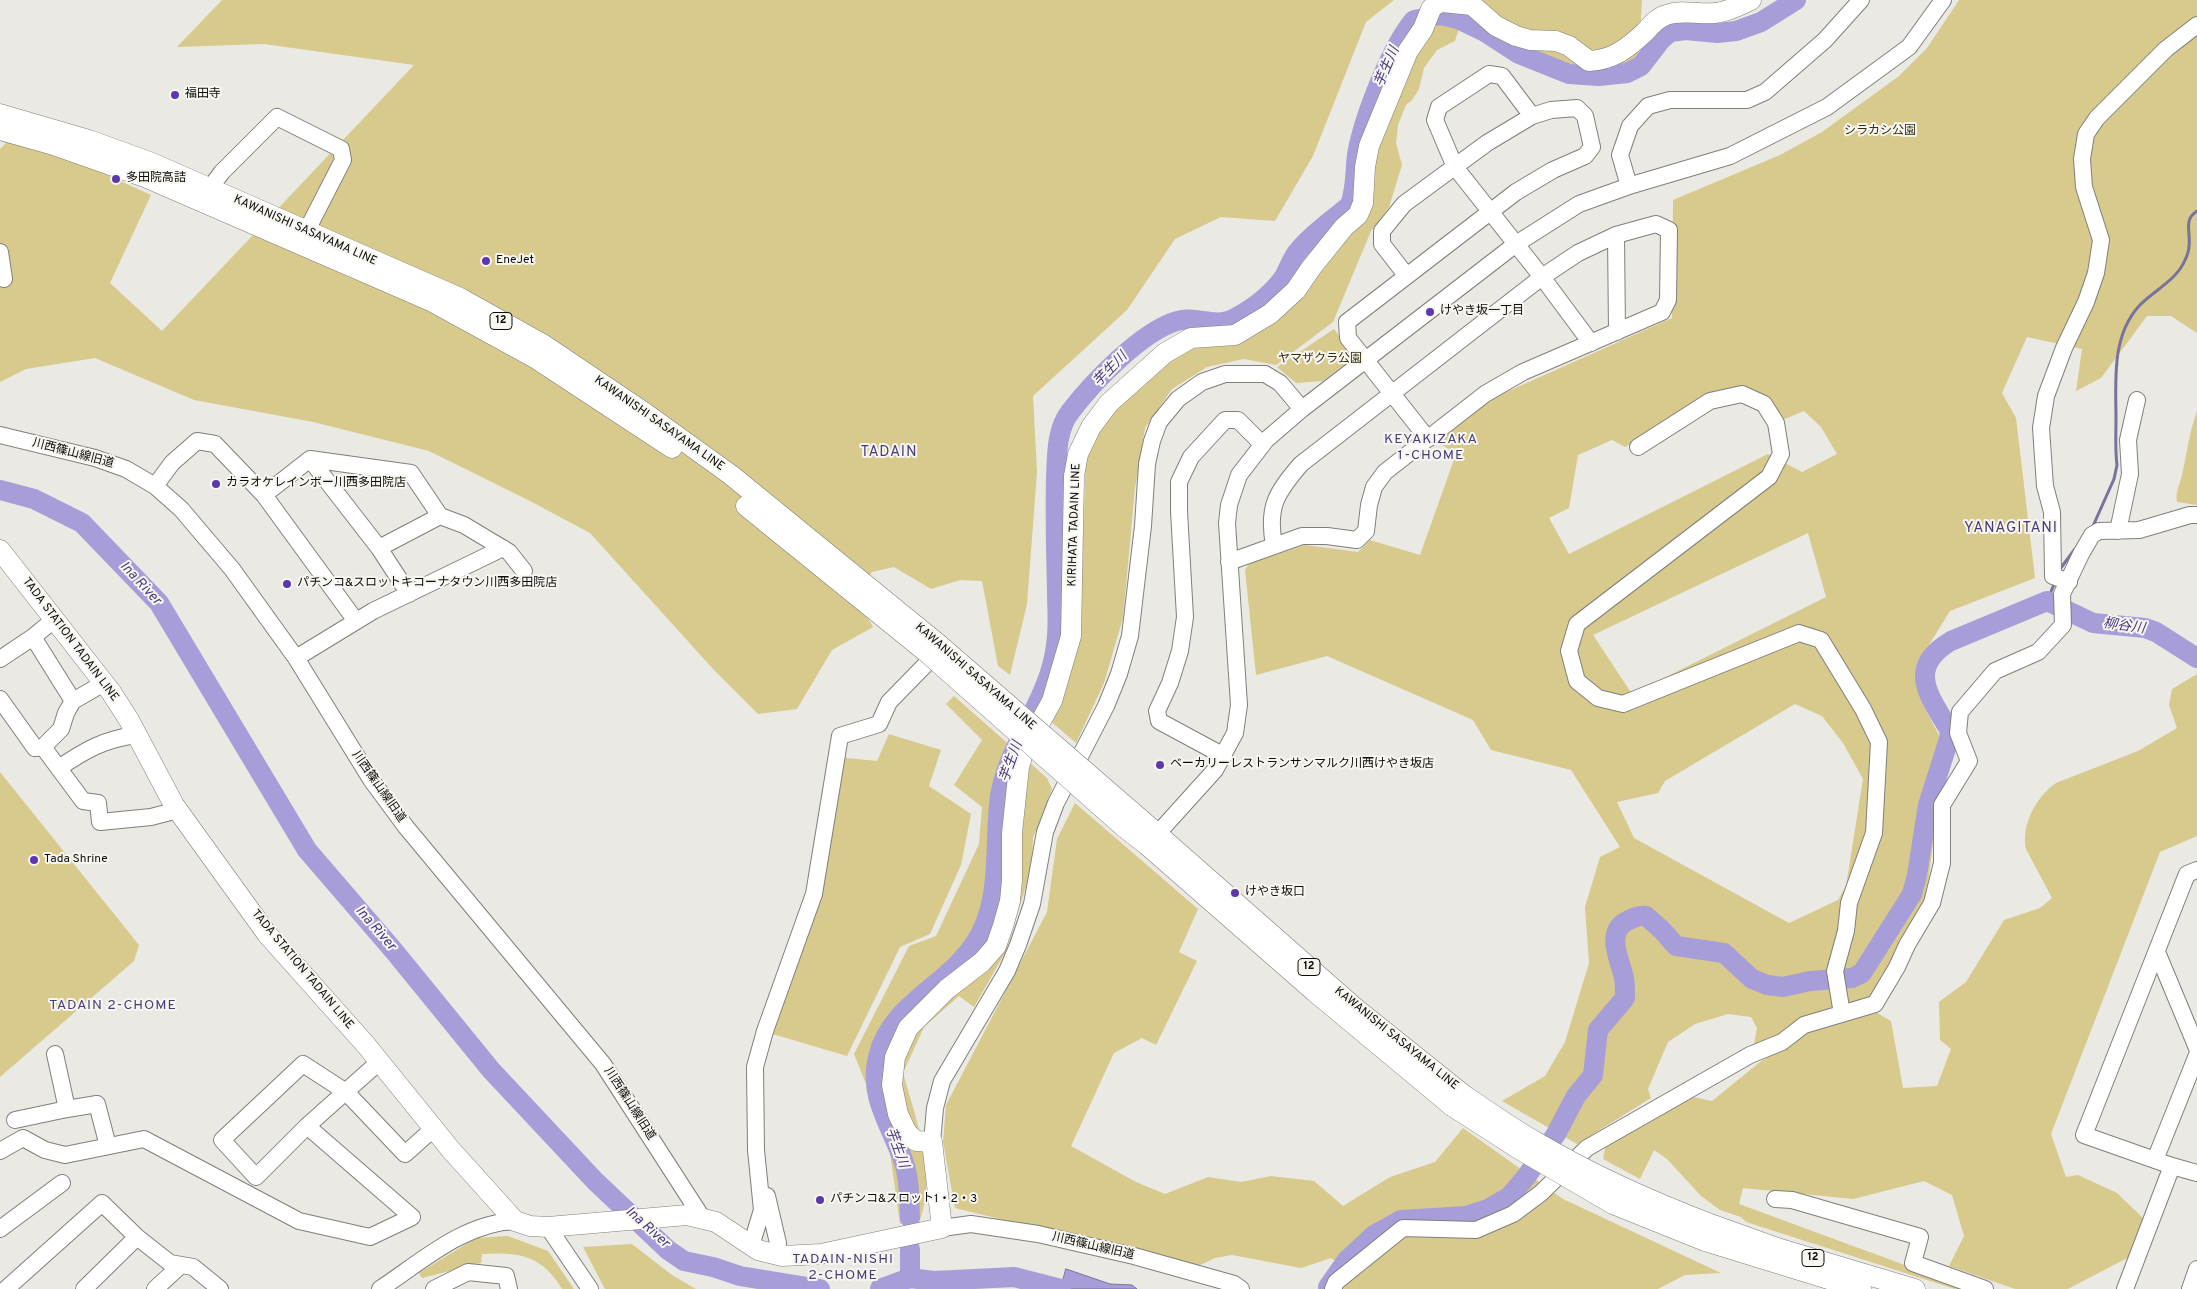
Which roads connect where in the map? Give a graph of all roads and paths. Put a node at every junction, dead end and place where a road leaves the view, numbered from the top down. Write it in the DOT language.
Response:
graph roads {
  1 [pos="1751,0"];
  2 [pos="1862,0"];
  3 [pos="1943,0"];
  4 [pos="2197,25"];
  5 [pos="0,114"];
  6 [pos="1532,116"];
  7 [pos="0,130"];
  8 [pos="1455,167"];
  9 [pos="1629,186"];
  10 [pos="210,188"];
  11 [pos="1490,211"];
  12 [pos="306,232"];
  13 [pos="1616,235"];
  14 [pos="1516,244"];
  15 [pos="0,252"];
  16 [pos="1406,275"];
  17 [pos="1542,277"];
  18 [pos="4,280"];
  19 [pos="1617,332"];
  20 [pos="1591,343"];
  21 [pos="1366,361"];
  22 [pos="1392,395"];
  23 [pos="2137,400"];
  24 [pos="1302,409"];
  25 [pos="0,435"];
  26 [pos="1428,438"];
  27 [pos="1262,444"];
  28 [pos="1638,447"];
  29 [pos="310,459"];
  30 [pos="154,486"];
  31 [pos="264,495"];
  32 [pos="2197,515"];
  33 [pos="440,516"];
  34 [pos="2118,530"];
  35 [pos="1274,545"];
  36 [pos="379,548"];
  37 [pos="503,548"];
  38 [pos="0,550"];
  39 [pos="1229,562"];
  40 [pos="524,571"];
  41 [pos="2062,580"];
  42 [pos="408,594"];
  43 [pos="55,619"];
  44 [pos="356,621"];
  45 [pos="33,638"];
  46 [pos="931,651"];
  47 [pos="296,658"];
  48 [pos="0,660"];
  49 [pos="104,683"];
  50 [pos="0,699"];
  51 [pos="73,702"];
  52 [pos="136,735"];
  53 [pos="44,747"];
  54 [pos="1224,756"];
  55 [pos="59,768"];
  56 [pos="178,810"];
  57 [pos="1152,840"];
  58 [pos="2197,870"];
  59 [pos="2157,952"];
  60 [pos="1841,1011"];
  61 [pos="2197,1048"];
  62 [pos="55,1054"];
  63 [pos="2197,1055"];
  64 [pos="379,1062"];
  65 [pos="346,1092"];
  66 [pos="67,1109"];
  67 [pos="15,1120"];
  68 [pos="308,1126"];
  69 [pos="433,1129"];
  70 [pos="932,1142"];
  71 [pos="108,1146"];
  72 [pos="756,1150"];
  73 [pos="0,1151"];
  74 [pos="2155,1160"];
  75 [pos="2172,1166"];
  76 [pos="2197,1173"];
  77 [pos="62,1182"];
  78 [pos="1775,1199"];
  79 [pos="695,1217"];
  80 [pos="515,1221"];
  81 [pos="548,1227"];
  82 [pos="942,1228"];
  83 [pos="0,1229"];
  84 [pos="1709,1233"];
  85 [pos="137,1237"];
  86 [pos="751,1246"];
  87 [pos="777,1255"];
  88 [pos="181,1265"];
  89 [pos="2197,1269"];
  90 [pos="2129,1288"];
  91 [pos="6,1289"];
  92 [pos="84,1289"];
  93 [pos="155,1289"];
  94 [pos="220,1289"];
  95 [pos="380,1289"];
  96 [pos="434,1289"];
  97 [pos="509,1289"];
  98 [pos="590,1289"];
  99 [pos="1241,1289"];
  100 [pos="1333,1289"];
  101 [pos="1861,1289"];
  102 [pos="1915,1289"];
  103 [pos="1986,1289"];
  104 [pos="2190,1289"];
  1 -- 70 [label="main road, KIRIHATA TADAIN LINE"];
  2 -- 9 [label="street"];
  3 -- 9 [label="street"];
  4 -- 41 [label="street"];
  5 -- 10 [label="main road, KAWANISHI SASAYAMA LINE / 12"];
  6 -- 8 [label="street"];
  6 -- 8 [label="street"];
  6 -- 11 [label="street"];
  7 -- 46 [label="main road, KAWANISHI SASAYAMA LINE / 12"];
  8 -- 11 [label="street"];
  8 -- 16 [label="street"];
  9 -- 14 [label="street"];
  10 -- 12 [label="main road, KAWANISHI SASAYAMA LINE / 12"];
  10 -- 12 [label="street"];
  11 -- 14 [label="street"];
  11 -- 16 [label="street"];
  12 -- 46 [label="main road, KAWANISHI SASAYAMA LINE / 12"];
  13 -- 17 [label="street"];
  13 -- 19 [label="street"];
  13 -- 19 [label="street"];
  14 -- 17 [label="street"];
  14 -- 21 [label="street"];
  15 -- 18 [label="street"];
  16 -- 21 [label="street"];
  17 -- 20 [label="street"];
  17 -- 22 [label="street"];
  19 -- 20 [label="street"];
  20 -- 26 [label="street"];
  21 -- 22 [label="street"];
  21 -- 24 [label="street"];
  22 -- 26 [label="street"];
  22 -- 35 [label="street"];
  23 -- 34 [label="street"];
  24 -- 27 [label="street"];
  24 -- 70 [label="street"];
  25 -- 30 [label="street, 川西篠山線旧道"];
  26 -- 35 [label="street"];
  27 -- 39 [label="street"];
  27 -- 54 [label="street"];
  28 -- 60 [label="street"];
  29 -- 31 [label="street"];
  29 -- 33 [label="street"];
  29 -- 36 [label="street"];
  30 -- 31 [label="street"];
  30 -- 47 [label="street, 川西篠山線旧道"];
  31 -- 44 [label="street"];
  32 -- 34 [label="street"];
  33 -- 36 [label="street"];
  33 -- 37 [label="street"];
  34 -- 41 [label="street"];
  35 -- 39 [label="street"];
  36 -- 42 [label="street"];
  37 -- 40 [label="street"];
  37 -- 42 [label="street"];
  38 -- 43 [label="main road, TADA STATION TADAIN LINE"];
  39 -- 54 [label="street"];
  41 -- 60 [label="street"];
  42 -- 44 [label="street"];
  43 -- 45 [label="street"];
  43 -- 49 [label="main road, TADA STATION TADAIN LINE"];
  44 -- 47 [label="street"];
  45 -- 48 [label="street"];
  45 -- 51 [label="street"];
  46 -- 57 [label="main road, KAWANISHI SASAYAMA LINE / 12, bridge"];
  46 -- 72 [label="street"];
  47 -- 79 [label="street, 川西篠山線旧道"];
  49 -- 51 [label="street"];
  49 -- 52 [label="main road, TADA STATION TADAIN LINE"];
  50 -- 53 [label="street"];
  51 -- 53 [label="street"];
  52 -- 55 [label="street"];
  52 -- 56 [label="main road, TADA STATION TADAIN LINE"];
  53 -- 55 [label="street"];
  54 -- 57 [label="street"];
  55 -- 56 [label="street"];
  56 -- 64 [label="main road, TADA STATION TADAIN LINE"];
  57 -- 84 [label="main road, KAWANISHI SASAYAMA LINE / 12, bridge"];
  58 -- 59 [label="street"];
  59 -- 61 [label="street"];
  59 -- 74 [label="street"];
  60 -- 100 [label="street"];
  62 -- 66 [label="street"];
  63 -- 74 [label="street"];
  64 -- 65 [label="street"];
  64 -- 69 [label="main road, TADA STATION TADAIN LINE"];
  65 -- 68 [label="street"];
  65 -- 68 [label="street"];
  65 -- 69 [label="street"];
  66 -- 67 [label="street"];
  66 -- 71 [label="street"];
  68 -- 71 [label="street"];
  69 -- 80 [label="main road, TADA STATION TADAIN LINE"];
  70 -- 82 [label="main road"];
  71 -- 73 [label="street"];
  72 -- 86 [label="street"];
  72 -- 87 [label="street"];
  74 -- 75 [label="street"];
  75 -- 76 [label="street"];
  75 -- 90 [label="street"];
  77 -- 83 [label="street"];
  78 -- 103 [label="street"];
  79 -- 81 [label="main road"];
  79 -- 86 [label="main road"];
  80 -- 81 [label="main road"];
  80 -- 95 [label="street"];
  81 -- 98 [label="street"];
  82 -- 87 [label="main road"];
  82 -- 99 [label="street, 川西篠山線旧道"];
  84 -- 101 [label="main road, KAWANISHI SASAYAMA LINE / 12"];
  84 -- 102 [label="main road, KAWANISHI SASAYAMA LINE / 12"];
  85 -- 88 [label="street"];
  85 -- 91 [label="street"];
  85 -- 92 [label="street"];
  86 -- 87 [label="main road"];
  88 -- 93 [label="street"];
  88 -- 94 [label="street"];
  89 -- 104 [label="street"];
  96 -- 97 [label="street"];
}
